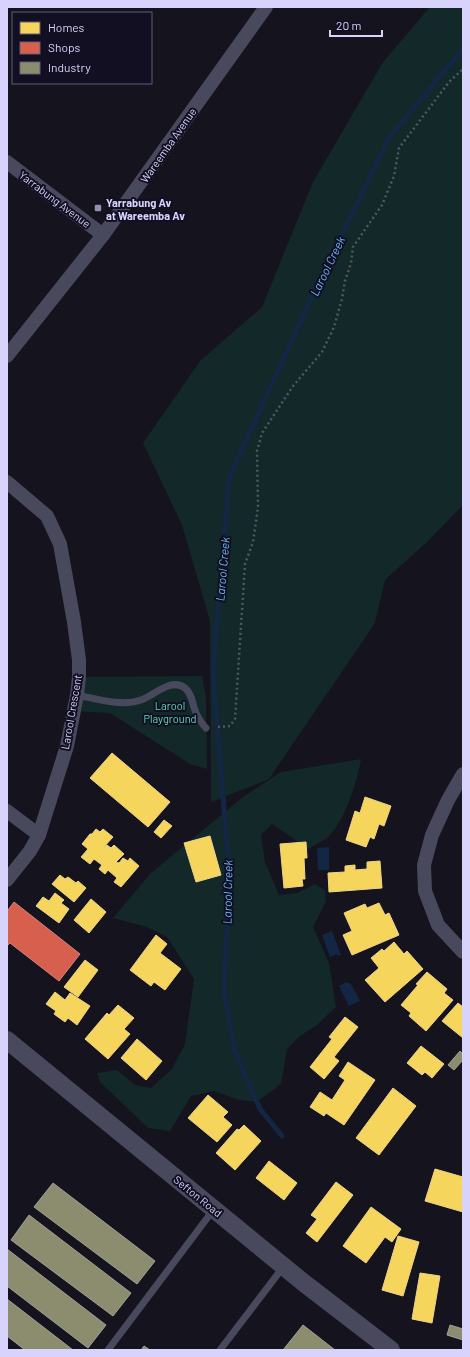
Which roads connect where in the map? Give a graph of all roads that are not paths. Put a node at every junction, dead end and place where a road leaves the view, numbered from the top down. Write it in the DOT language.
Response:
graph roads {
  1 [pos="266,7"];
  2 [pos="7,162"];
  3 [pos="103,235"];
  4 [pos="7,356"];
  5 [pos="7,482"];
  6 [pos="77,695"];
  7 [pos="206,728"];
  8 [pos="463,774"];
  9 [pos="7,811"];
  10 [pos="39,835"];
  11 [pos="7,880"];
  12 [pos="463,952"];
  13 [pos="7,1040"];
  14 [pos="214,1209"];
  15 [pos="284,1266"];
  16 [pos="108,1350"];
  17 [pos="220,1350"];
  18 [pos="391,1350"];
  1 -- 3 [label="street, Wareemba Avenue"];
  2 -- 3 [label="street, Yarrabung Avenue"];
  3 -- 4 [label="street, Wareemba Avenue"];
  5 -- 6 [label="street, Larool Crescent"];
  6 -- 7 [label="lane"];
  6 -- 10 [label="street, Larool Crescent"];
  8 -- 12 [label="street"];
  9 -- 10 [label="street"];
  10 -- 11 [label="street, Larool Crescent"];
  13 -- 14 [label="street, Sefton Road"];
  14 -- 15 [label="street, Sefton Road"];
  14 -- 16 [label="lane"];
  15 -- 17 [label="lane"];
  15 -- 18 [label="street, Sefton Road"];
}
